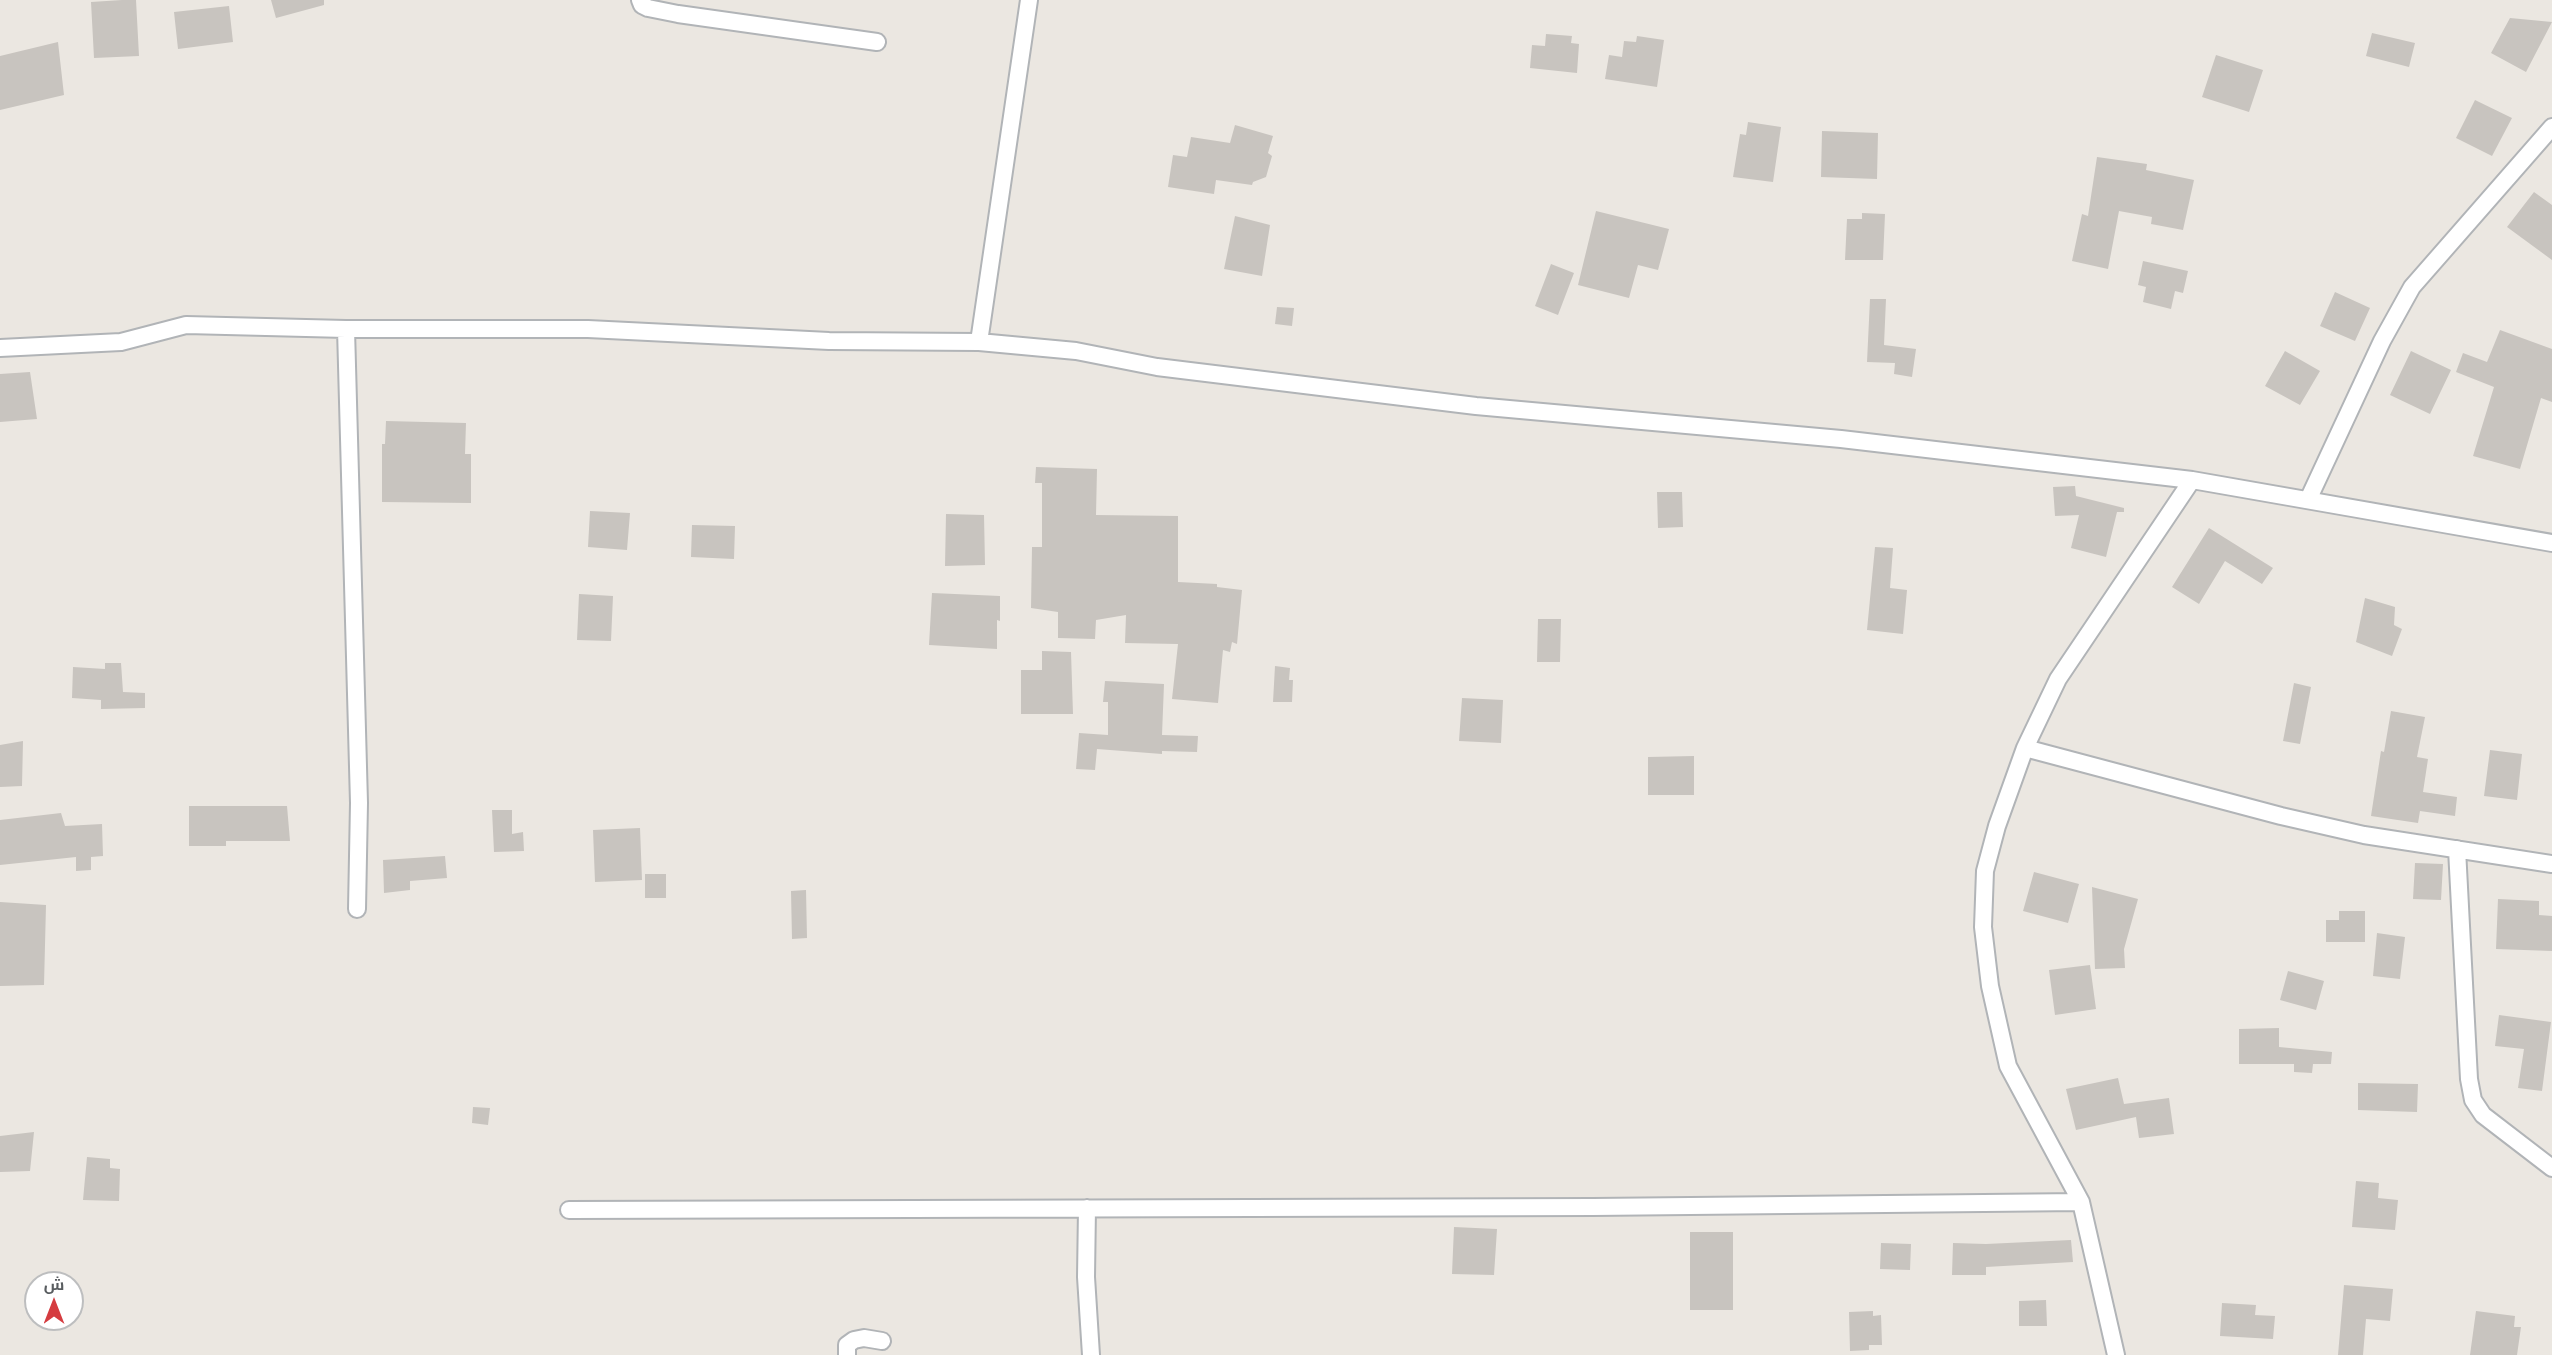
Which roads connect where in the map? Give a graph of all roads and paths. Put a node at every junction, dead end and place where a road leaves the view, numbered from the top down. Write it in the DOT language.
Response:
graph roads {
  1 [pos="640,0"];
  2 [pos="1029,0"];
  3 [pos="877,42"];
  4 [pos="2552,127"];
  5 [pos="346,329"];
  6 [pos="979,342"];
  7 [pos="0,348"];
  8 [pos="2192,480"];
  9 [pos="2308,500"];
  10 [pos="2552,543"];
  11 [pos="2025,748"];
  12 [pos="2457,849"];
  13 [pos="2552,864"];
  14 [pos="357,909"];
  15 [pos="2552,1168"];
  16 [pos="2081,1202"];
  17 [pos="1087,1208"];
  18 [pos="569,1210"];
  19 [pos="882,1341"];
  20 [pos="847,1355"];
  21 [pos="1091,1355"];
  22 [pos="2116,1355"];
  1 -- 3 [label="street"];
  2 -- 6 [label="street"];
  4 -- 9 [label="street"];
  5 -- 6 [label="street"];
  5 -- 7 [label="street"];
  5 -- 14 [label="street"];
  6 -- 8 [label="street"];
  8 -- 9 [label="street"];
  8 -- 11 [label="street"];
  9 -- 10 [label="street"];
  11 -- 12 [label="street"];
  11 -- 16 [label="street"];
  12 -- 13 [label="street"];
  12 -- 15 [label="street"];
  16 -- 17 [label="street"];
  16 -- 22 [label="street"];
  17 -- 18 [label="street"];
  17 -- 21 [label="street"];
  19 -- 20 [label="street"];
}
